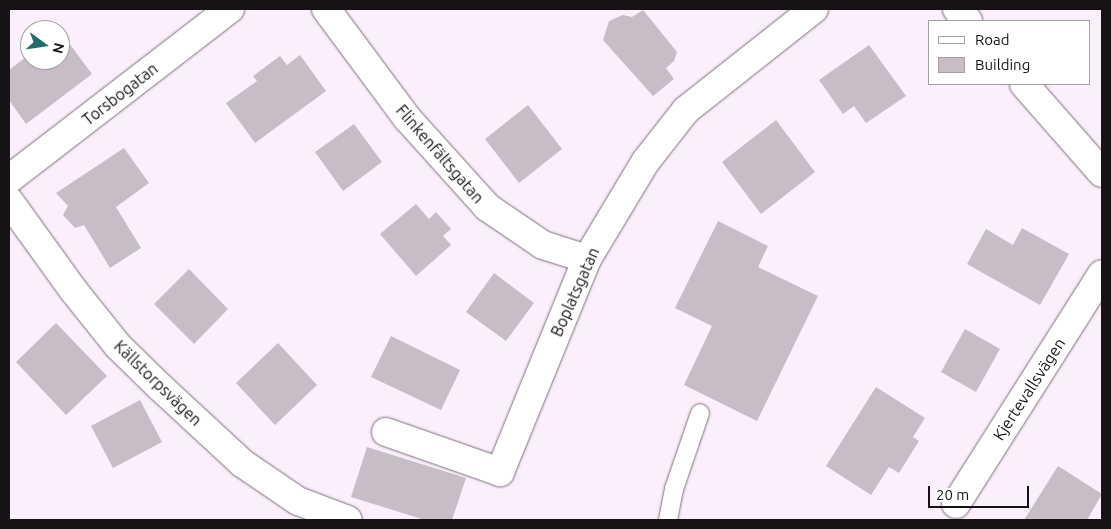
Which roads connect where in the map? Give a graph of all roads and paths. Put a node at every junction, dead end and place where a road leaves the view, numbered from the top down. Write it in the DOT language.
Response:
graph roads {
  1 [pos="230,9"];
  2 [pos="326,9"];
  3 [pos="814,9"];
  4 [pos="957,9"];
  5 [pos="967,20"];
  6 [pos="1025,85"];
  7 [pos="1102,173"];
  8 [pos="9,179"];
  9 [pos="9,201"];
  10 [pos="587,259"];
  11 [pos="1102,274"];
  12 [pos="700,413"];
  13 [pos="386,432"];
  14 [pos="956,504"];
  15 [pos="297,511"];
  16 [pos="348,520"];
  17 [pos="668,520"];
  1 -- 8 [label="street, Torsbogatan"];
  2 -- 10 [label="street, Flinkenfältsgatan"];
  3 -- 10 [label="street, Boplatsgatan"];
  4 -- 5 [label="street"];
  6 -- 7 [label="street"];
  9 -- 15 [label="street, Källstorpsvägen"];
  10 -- 13 [label="street, Boplatsgatan"];
  11 -- 14 [label="street, Kjertevallsvägen"];
  12 -- 17 [label="lane"];
  15 -- 16 [label="street, Källstorpsvägen"];
}
